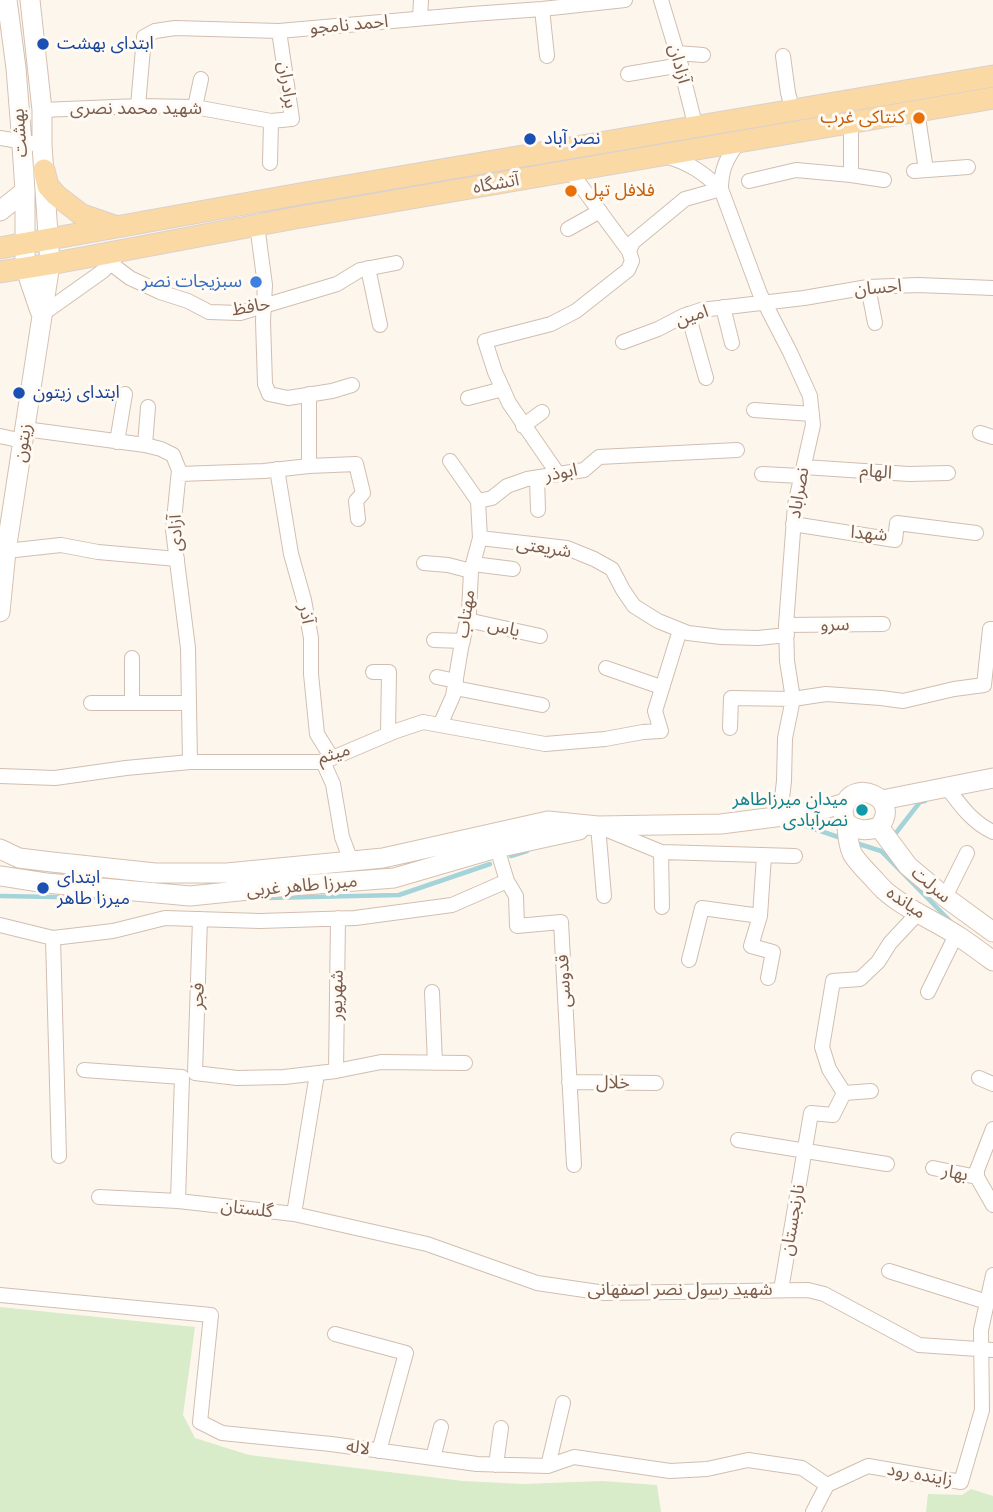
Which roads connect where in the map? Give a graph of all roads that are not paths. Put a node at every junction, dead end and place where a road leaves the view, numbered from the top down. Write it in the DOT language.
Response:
graph roads {
  1 [pos="30,0"];
  2 [pos="421,0"];
  3 [pos="625,0"];
  4 [pos="661,0"];
  5 [pos="4,2"];
  6 [pos="471,7"];
  7 [pos="542,9"];
  8 [pos="420,18"];
  9 [pos="279,31"];
  10 [pos="547,55"];
  11 [pos="703,55"];
  12 [pos="783,57"];
  13 [pos="679,59"];
  14 [pos="628,74"];
  15 [pos="993,76"];
  16 [pos="201,79"];
  17 [pos="993,97"];
  18 [pos="138,106"];
  19 [pos="195,107"];
  20 [pos="42,110"];
  21 [pos="793,111"];
  22 [pos="917,111"];
  23 [pos="271,121"];
  24 [pos="850,122"];
  25 [pos="696,128"];
  26 [pos="0,138"];
  27 [pos="21,142"];
  28 [pos="738,142"];
  29 [pos="42,145"];
  30 [pos="661,155"];
  31 [pos="270,163"];
  32 [pos="968,167"];
  33 [pos="44,170"];
  34 [pos="570,171"];
  35 [pos="851,174"];
  36 [pos="884,180"];
  37 [pos="749,181"];
  38 [pos="720,188"];
  39 [pos="25,191"];
  40 [pos="0,211"];
  41 [pos="600,211"];
  42 [pos="257,225"];
  43 [pos="116,226"];
  44 [pos="568,229"];
  45 [pos="48,240"];
  46 [pos="26,244"];
  47 [pos="0,248"];
  48 [pos="629,251"];
  49 [pos="117,256"];
  50 [pos="396,263"];
  51 [pos="50,264"];
  52 [pos="25,267"];
  53 [pos="368,268"];
  54 [pos="0,272"];
  55 [pos="869,287"];
  56 [pos="993,288"];
  57 [pos="764,302"];
  58 [pos="264,306"];
  59 [pos="723,307"];
  60 [pos="688,314"];
  61 [pos="41,315"];
  62 [pos="875,323"];
  63 [pos="380,325"];
  64 [pos="623,342"];
  65 [pos="732,343"];
  66 [pos="706,378"];
  67 [pos="352,385"];
  68 [pos="503,389"];
  69 [pos="125,394"];
  70 [pos="309,394"];
  71 [pos="468,398"];
  72 [pos="148,407"];
  73 [pos="754,410"];
  74 [pos="542,412"];
  75 [pos="812,414"];
  76 [pos="523,426"];
  77 [pos="24,435"];
  78 [pos="0,436"];
  79 [pos="117,442"];
  80 [pos="145,445"];
  81 [pos="737,450"];
  82 [pos="450,461"];
  83 [pos="309,466"];
  84 [pos="277,469"];
  85 [pos="802,472"];
  86 [pos="948,472"];
  87 [pos="179,474"];
  88 [pos="558,474"];
  89 [pos="762,474"];
  90 [pos="537,478"];
  91 [pos="478,501"];
  92 [pos="538,510"];
  93 [pos="358,519"];
  94 [pos="793,524"];
  95 [pos="976,533"];
  96 [pos="480,538"];
  97 [pos="6,551"];
  98 [pos="177,559"];
  99 [pos="424,563"];
  100 [pos="472,567"];
  101 [pos="513,569"];
  102 [pos="0,605"];
  103 [pos="467,620"];
  104 [pos="883,624"];
  105 [pos="993,629"];
  106 [pos="680,630"];
  107 [pos="786,630"];
  108 [pos="540,636"];
  109 [pos="434,640"];
  110 [pos="463,642"];
  111 [pos="132,658"];
  112 [pos="606,668"];
  113 [pos="373,672"];
  114 [pos="437,677"];
  115 [pos="455,684"];
  116 [pos="661,687"];
  117 [pos="793,699"];
  118 [pos="91,703"];
  119 [pos="132,703"];
  120 [pos="189,703"];
  121 [pos="542,705"];
  122 [pos="440,724"];
  123 [pos="730,727"];
  124 [pos="388,734"];
  125 [pos="328,760"];
  126 [pos="190,762"];
  127 [pos="0,776"];
  128 [pos="993,778"];
  129 [pos="946,786"];
  130 [pos="882,815"];
  131 [pos="780,816"];
  132 [pos="846,825"];
  133 [pos="598,826"];
  134 [pos="993,832"];
  135 [pos="497,848"];
  136 [pos="0,849"];
  137 [pos="661,852"];
  138 [pos="967,853"];
  139 [pos="764,856"];
  140 [pos="795,856"];
  141 [pos="351,861"];
  142 [pos="0,876"];
  143 [pos="507,881"];
  144 [pos="604,896"];
  145 [pos="945,897"];
  146 [pos="662,907"];
  147 [pos="918,913"];
  148 [pos="760,916"];
  149 [pos="338,918"];
  150 [pos="200,919"];
  151 [pos="0,925"];
  152 [pos="993,932"];
  153 [pos="957,935"];
  154 [pos="53,938"];
  155 [pos="689,960"];
  156 [pos="993,961"];
  157 [pos="768,978"];
  158 [pos="432,992"];
  159 [pos="928,992"];
  160 [pos="435,1063"];
  161 [pos="465,1063"];
  162 [pos="84,1070"];
  163 [pos="336,1071"];
  164 [pos="317,1074"];
  165 [pos="569,1082"];
  166 [pos="656,1083"];
  167 [pos="871,1091"];
  168 [pos="844,1093"];
  169 [pos="993,1129"];
  170 [pos="738,1140"];
  171 [pos="805,1149"];
  172 [pos="59,1156"];
  173 [pos="887,1164"];
  174 [pos="573,1165"];
  175 [pos="933,1168"];
  176 [pos="977,1174"];
  177 [pos="993,1174"];
  178 [pos="99,1197"];
  179 [pos="178,1201"];
  180 [pos="993,1205"];
  181 [pos="294,1214"];
  182 [pos="889,1271"];
  183 [pos="993,1275"];
  184 [pos="781,1290"];
  185 [pos="0,1295"];
  186 [pos="987,1301"];
  187 [pos="335,1334"];
  188 [pos="986,1350"];
  189 [pos="563,1403"];
  190 [pos="986,1423"];
  191 [pos="441,1427"];
  192 [pos="501,1428"];
  193 [pos="379,1451"];
  194 [pos="433,1458"];
  195 [pos="496,1465"];
  196 [pos="548,1466"];
  197 [pos="827,1485"];
  198 [pos="813,1512"];
  1 -- 20 [label="main road, بهشت"];
  2 -- 8 [label="street"];
  3 -- 7 [label="street, احمد نامجو"];
  4 -- 13 [label="street, آزادان"];
  5 -- 27 [label="main road, بهشت"];
  6 -- 7 [label="street, احمد نامجو"];
  6 -- 8 [label="street, احمد نامجو"];
  7 -- 10 [label="street"];
  8 -- 9 [label="street, احمد نامجو"];
  9 -- 18 [label="street, احمد نامجو"];
  9 -- 23 [label="street, برادران"];
  11 -- 13 [label="street"];
  12 -- 21 [label="street"];
  13 -- 14 [label="street"];
  13 -- 25 [label="street, آزادان"];
  15 -- 21 [label="main road, آتشگاه"];
  16 -- 19 [label="street"];
  17 -- 22 [label="main road, آتشگاه"];
  18 -- 19 [label="street, شهید محمد نصری"];
  18 -- 20 [label="street, شهید محمد نصری"];
  19 -- 23 [label="street, شهید محمد نصری"];
  20 -- 29 [label="main road, بهشت"];
  21 -- 25 [label="main road, آتشگاه"];
  22 -- 24 [label="main road, آتشگاه"];
  22 -- 32 [label="street"];
  23 -- 31 [label="street"];
  24 -- 28 [label="main road, آتشگاه"];
  24 -- 35 [label="street"];
  25 -- 43 [label="main road, آتشگاه"];
  26 -- 27 [label="street"];
  27 -- 29 [label="street"];
  27 -- 39 [label="main road, بهشت"];
  28 -- 30 [label="main road, آتشگاه"];
  28 -- 38 [label="street"];
  29 -- 33 [label="main road, بهشت"];
  30 -- 34 [label="main road, آتشگاه"];
  30 -- 38 [label="street"];
  33 -- 43 [label="main road"];
  33 -- 45 [label="main road, بهشت"];
  34 -- 41 [label="street"];
  34 -- 42 [label="main road, آتشگاه"];
  35 -- 36 [label="street"];
  35 -- 37 [label="street"];
  38 -- 48 [label="street"];
  38 -- 57 [label="street, نصراباد"];
  39 -- 40 [label="main road"];
  39 -- 46 [label="main road, بهشت"];
  41 -- 44 [label="street"];
  41 -- 48 [label="street"];
  42 -- 49 [label="main road, آتشگاه"];
  42 -- 58 [label="street"];
  43 -- 45 [label="main road, آتشگاه"];
  45 -- 46 [label="main road, آتشگاه"];
  45 -- 51 [label="main road, بهشت"];
  46 -- 47 [label="main road, آتشگاه"];
  46 -- 52 [label="main road, بهشت"];
  48 -- 68 [label="street"];
  49 -- 51 [label="main road, آتشگاه"];
  49 -- 58 [label="street, حافظ"];
  49 -- 61 [label="street"];
  50 -- 53 [label="street, حافظ"];
  51 -- 52 [label="main road, آتشگاه"];
  51 -- 61 [label="main road, زیتون"];
  52 -- 54 [label="main road, آتشگاه"];
  52 -- 61 [label="main road, زیتون"];
  53 -- 58 [label="street, حافظ"];
  53 -- 63 [label="street"];
  55 -- 56 [label="street, احسان"];
  55 -- 57 [label="street, احسان"];
  55 -- 62 [label="street"];
  57 -- 59 [label="street, امین"];
  57 -- 75 [label="street, نصراباد"];
  58 -- 70 [label="street"];
  59 -- 60 [label="street, امین"];
  59 -- 65 [label="street"];
  60 -- 64 [label="street, امین"];
  60 -- 66 [label="street"];
  61 -- 77 [label="main road, زیتون"];
  67 -- 70 [label="street"];
  68 -- 71 [label="street"];
  68 -- 76 [label="street"];
  69 -- 79 [label="street"];
  70 -- 83 [label="street"];
  72 -- 80 [label="street"];
  73 -- 75 [label="street"];
  74 -- 76 [label="street"];
  75 -- 85 [label="street, نصراباد"];
  76 -- 88 [label="street"];
  77 -- 78 [label="street"];
  77 -- 79 [label="street"];
  77 -- 97 [label="main road, زیتون"];
  79 -- 80 [label="street"];
  80 -- 87 [label="street"];
  81 -- 88 [label="street, ابوذر"];
  82 -- 91 [label="street"];
  83 -- 84 [label="street"];
  83 -- 93 [label="street"];
  84 -- 87 [label="street"];
  84 -- 125 [label="street, آذر"];
  85 -- 86 [label="street, الهام"];
  85 -- 89 [label="street, الهام"];
  85 -- 94 [label="street, نصراباد"];
  87 -- 98 [label="street, آزادی"];
  88 -- 90 [label="street, ابوذر"];
  90 -- 91 [label="street, ابوذر"];
  90 -- 92 [label="street"];
  91 -- 96 [label="street, مهتاب"];
  94 -- 95 [label="street, شهدا"];
  94 -- 107 [label="street, نصراباد"];
  96 -- 100 [label="street, مهتاب"];
  96 -- 106 [label="street, شریعتی"];
  97 -- 98 [label="street"];
  97 -- 102 [label="main road, زیتون"];
  98 -- 120 [label="street, آزادی"];
  99 -- 100 [label="street"];
  100 -- 101 [label="street"];
  100 -- 103 [label="street, مهتاب"];
  103 -- 108 [label="street, یاس"];
  103 -- 110 [label="street, مهتاب"];
  104 -- 107 [label="street, سرو"];
  105 -- 117 [label="street"];
  106 -- 107 [label="street, شریعتی"];
  106 -- 116 [label="street"];
  107 -- 117 [label="street, نصراباد"];
  109 -- 110 [label="street"];
  110 -- 115 [label="street, مهتاب"];
  111 -- 119 [label="street"];
  112 -- 116 [label="street"];
  113 -- 124 [label="street"];
  114 -- 115 [label="street"];
  115 -- 121 [label="street"];
  115 -- 122 [label="street, مهتاب"];
  116 -- 122 [label="street, میثم"];
  117 -- 123 [label="street"];
  117 -- 131 [label="street, نصراباد"];
  118 -- 119 [label="street"];
  119 -- 120 [label="street"];
  120 -- 126 [label="street, آزادی"];
  122 -- 124 [label="street, میثم"];
  124 -- 125 [label="street, میثم"];
  125 -- 126 [label="street, میثم"];
  125 -- 141 [label="street, آذر"];
  126 -- 127 [label="street, میثم"];
  128 -- 129 [label="main road"];
  129 -- 130 [label="main road"];
  129 -- 134 [label="street"];
  130 -- 132 [label="main road, میرزا طاهر غربی"];
  130 -- 132 [label="main road, میرزا طاهر غربی"];
  130 -- 145 [label="main road, سرلت"];
  131 -- 132 [label="main road, میرزا طاهر غربی"];
  131 -- 133 [label="main road, میرزا طاهر غربی"];
  132 -- 147 [label="main road, میانده"];
  133 -- 135 [label="main road, میرزا طاهر غربی"];
  133 -- 137 [label="street"];
  133 -- 141 [label="main road, میرزا طاهر غربی"];
  133 -- 144 [label="street"];
  135 -- 142 [label="main road, میرزا طاهر غربی"];
  135 -- 143 [label="street, قدوسی"];
  136 -- 141 [label="main road, میرزا طاهر غربی"];
  137 -- 139 [label="street"];
  137 -- 146 [label="street"];
  138 -- 145 [label="street"];
  139 -- 140 [label="street"];
  139 -- 148 [label="street"];
  143 -- 149 [label="street"];
  143 -- 165 [label="street, قدوسی"];
  145 -- 152 [label="main road, سرلت"];
  147 -- 153 [label="main road, میانده"];
  147 -- 168 [label="street"];
  148 -- 155 [label="street"];
  148 -- 157 [label="street"];
  149 -- 150 [label="street"];
  149 -- 163 [label="street, شهریور"];
  150 -- 154 [label="street"];
  150 -- 164 [label="street, فجر"];
  151 -- 154 [label="street"];
  153 -- 156 [label="main road, میانده"];
  153 -- 159 [label="street"];
  154 -- 172 [label="street"];
  158 -- 160 [label="street"];
  160 -- 161 [label="street"];
  160 -- 163 [label="street"];
  162 -- 179 [label="street"];
  163 -- 164 [label="street"];
  164 -- 181 [label="street, گلستان"];
  165 -- 166 [label="street, خلال"];
  165 -- 174 [label="street, قدوسی"];
  167 -- 168 [label="street"];
  168 -- 171 [label="street, نارنجستان"];
  169 -- 176 [label="street"];
  170 -- 171 [label="street"];
  171 -- 173 [label="street"];
  171 -- 184 [label="street, نارنجستان"];
  175 -- 176 [label="street, بهار"];
  176 -- 177 [label="street, بهار"];
  176 -- 180 [label="street"];
  178 -- 179 [label="street, گلستان"];
  179 -- 181 [label="street, گلستان"];
  181 -- 184 [label="street, شهید رسول نصر اصفهانی"];
  182 -- 186 [label="street"];
  183 -- 186 [label="street, زاینده رود"];
  184 -- 188 [label="street, شهید رسول نصر اصفهانی"];
  185 -- 193 [label="street, لاله"];
  186 -- 188 [label="street, زاینده رود"];
  187 -- 193 [label="street"];
  188 -- 190 [label="street, زاینده رود"];
  189 -- 196 [label="street"];
  190 -- 197 [label="street, زاینده رود"];
  191 -- 194 [label="street"];
  192 -- 195 [label="street"];
  193 -- 194 [label="street, لاله"];
  194 -- 195 [label="street, لاله"];
  195 -- 196 [label="street, لاله"];
  196 -- 197 [label="street, لاله"];
  197 -- 198 [label="street"];
}
